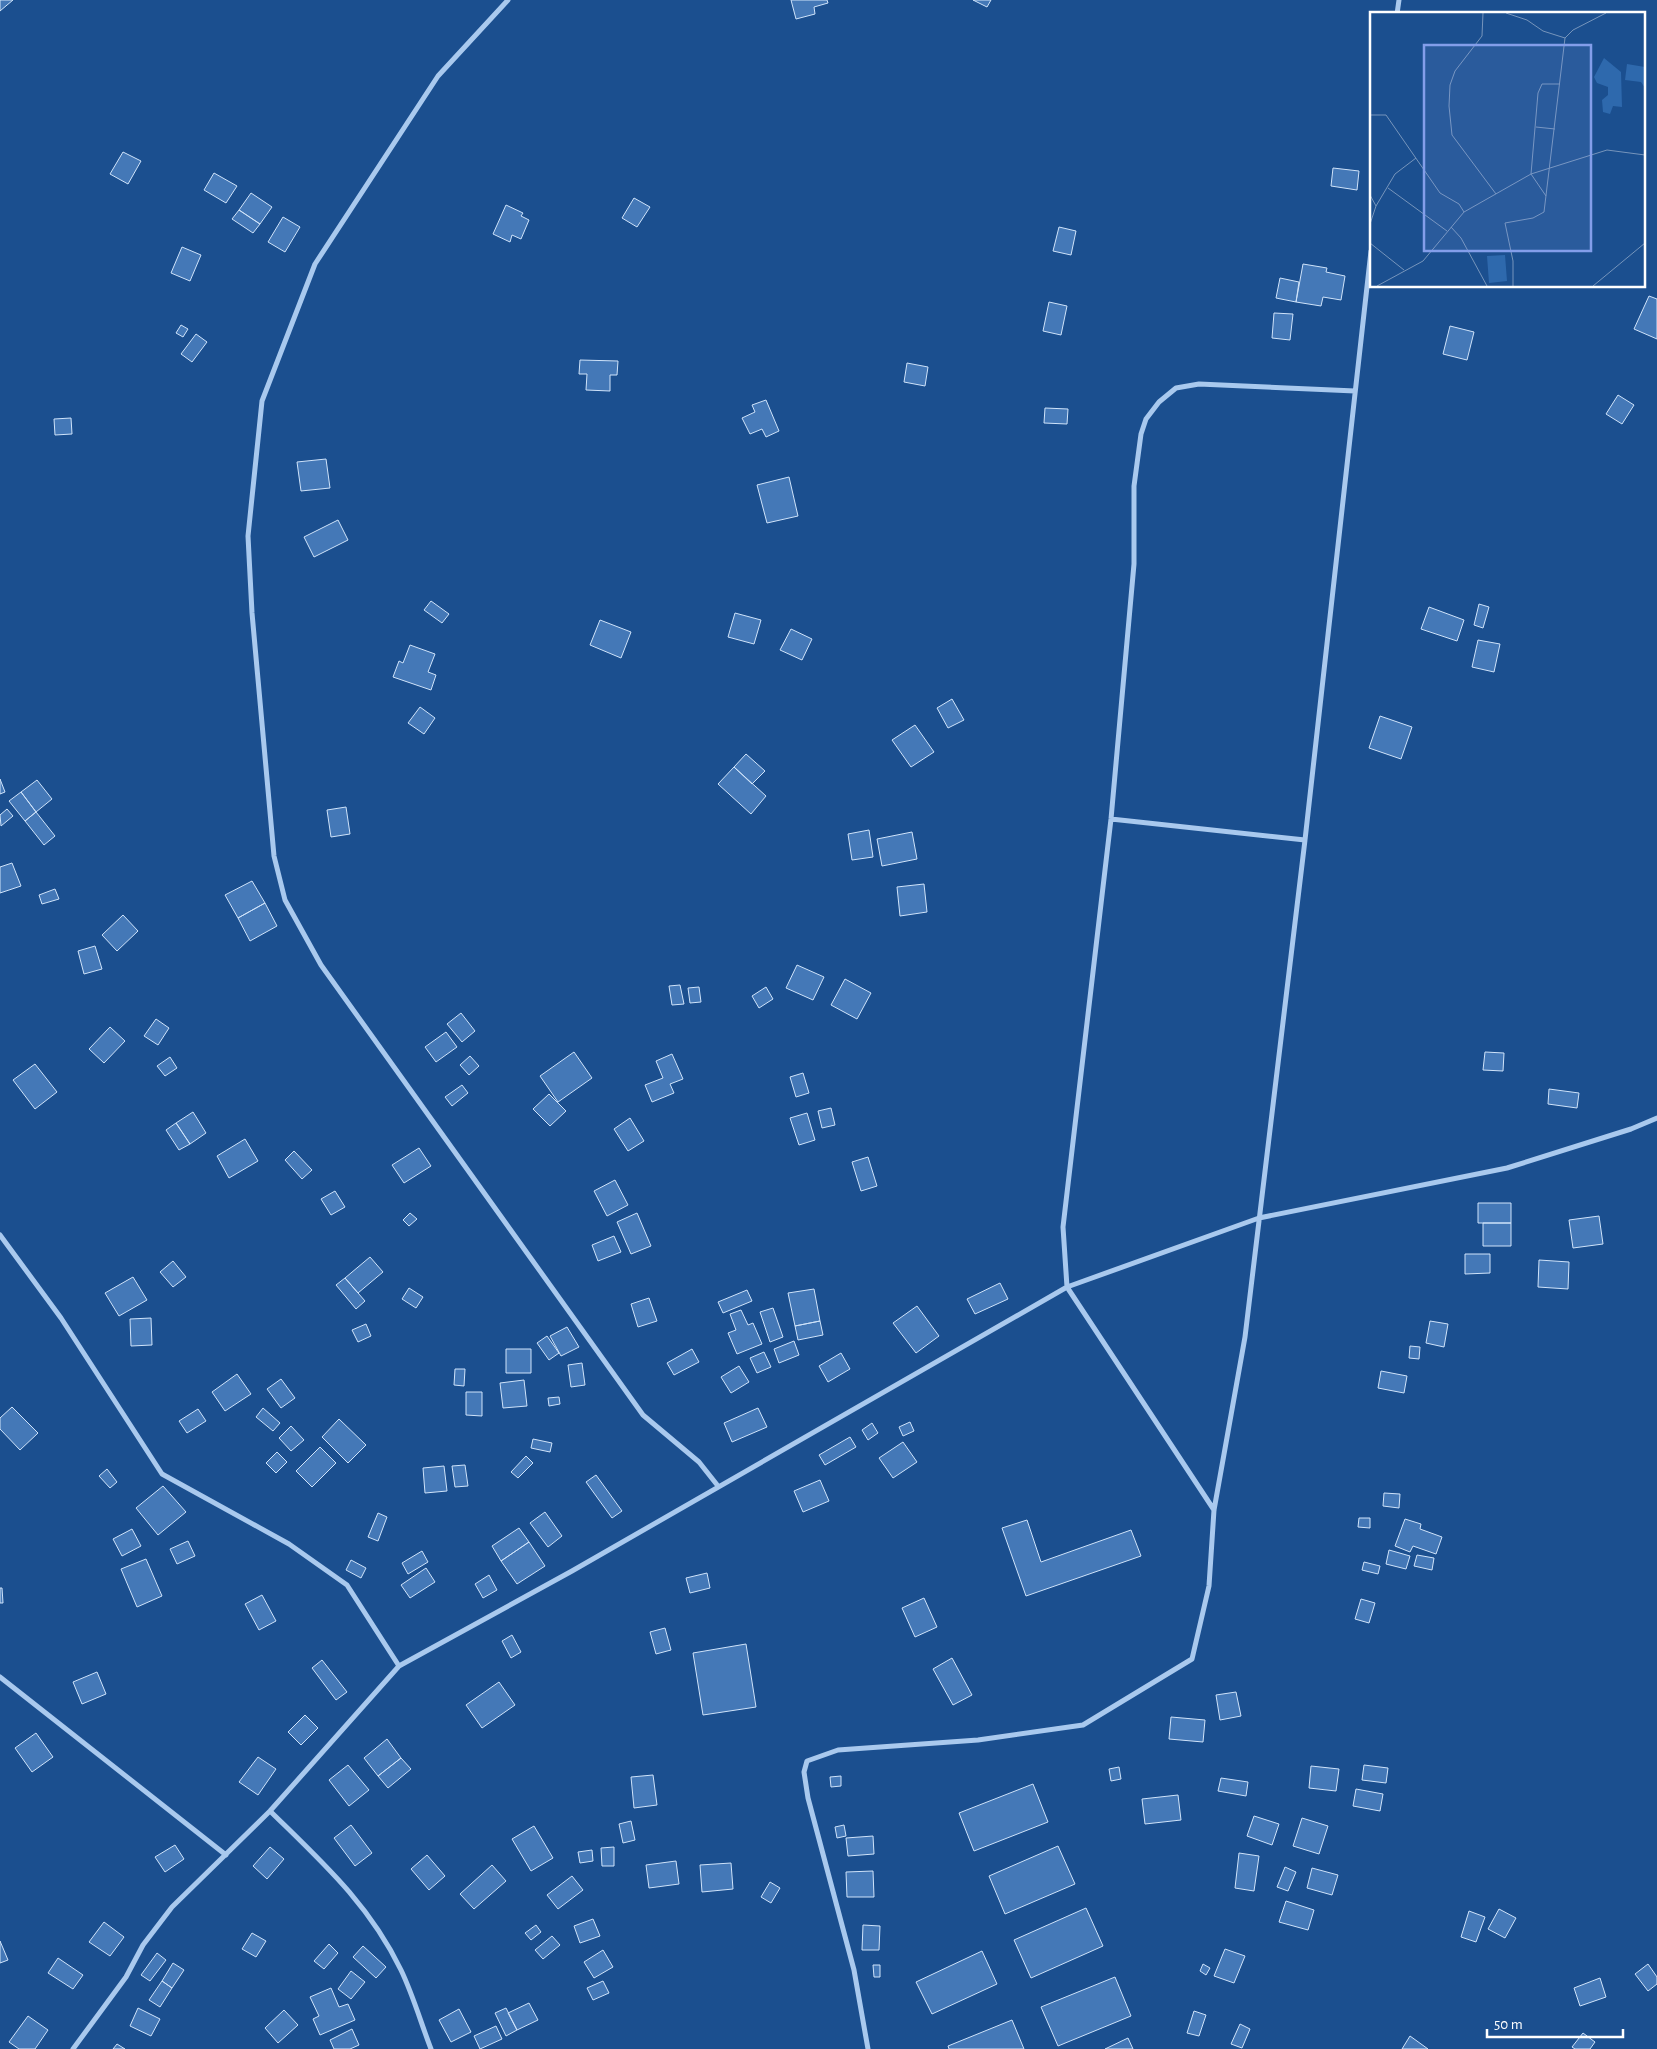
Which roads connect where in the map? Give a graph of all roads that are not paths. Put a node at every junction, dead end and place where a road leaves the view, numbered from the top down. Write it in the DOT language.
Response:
graph roads {
  1 [pos="508,0"];
  2 [pos="1370,260"];
  3 [pos="1355,391"];
  4 [pos="1111,819"];
  5 [pos="1305,840"];
  6 [pos="1657,1118"];
  7 [pos="1259,1218"];
  8 [pos="0,1235"];
  9 [pos="1067,1287"];
  10 [pos="718,1486"];
  11 [pos="1214,1510"];
  12 [pos="399,1666"];
  13 [pos="0,1677"];
  14 [pos="270,1811"];
  15 [pos="226,1856"];
  16 [pos="73,2049"];
  17 [pos="431,2049"];
  18 [pos="868,2049"];
  1 -- 10 [label="street"];
  2 -- 3 [label="street"];
  3 -- 4 [label="street"];
  3 -- 5 [label="street"];
  4 -- 5 [label="street"];
  4 -- 9 [label="street"];
  5 -- 7 [label="street"];
  6 -- 7 [label="street"];
  7 -- 9 [label="street"];
  7 -- 11 [label="street"];
  8 -- 12 [label="street"];
  9 -- 10 [label="street"];
  9 -- 11 [label="street"];
  10 -- 12 [label="street"];
  11 -- 18 [label="street"];
  12 -- 14 [label="street"];
  13 -- 15 [label="street"];
  14 -- 15 [label="street"];
  14 -- 17 [label="street"];
  15 -- 16 [label="street"];
}
